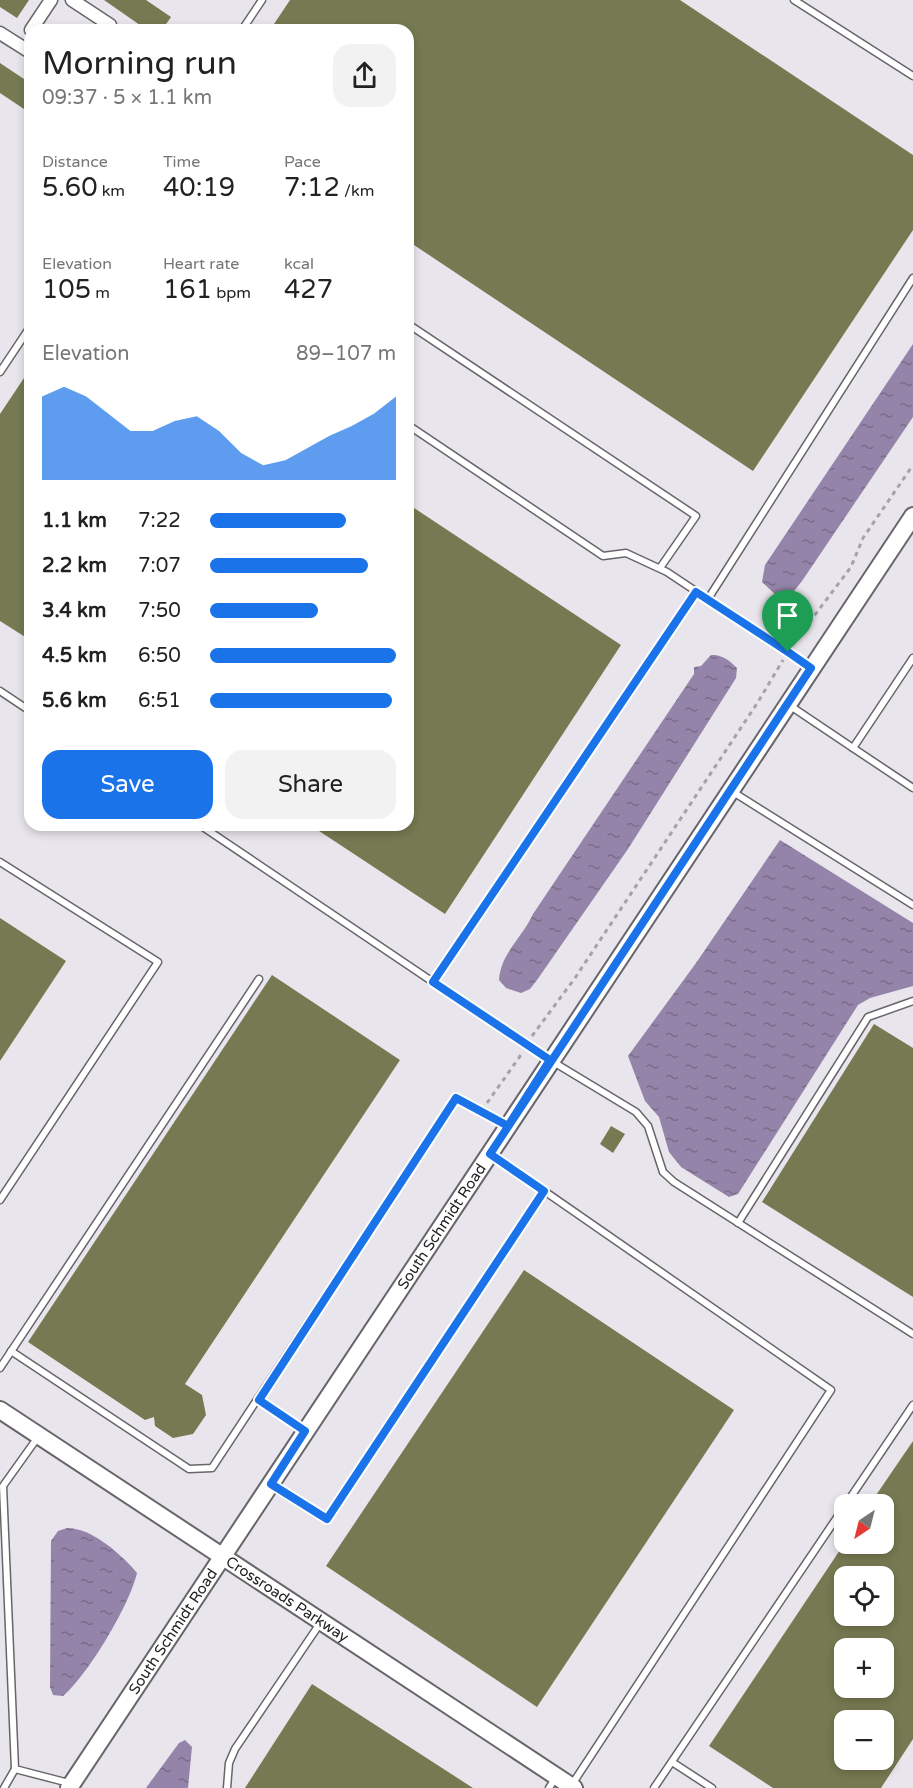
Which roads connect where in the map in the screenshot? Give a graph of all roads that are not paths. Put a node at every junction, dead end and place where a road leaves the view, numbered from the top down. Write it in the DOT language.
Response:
graph roads {
  1 [pos="51,0"];
  2 [pos="72,0"];
  3 [pos="262,0"];
  4 [pos="794,0"];
  5 [pos="34,24"];
  6 [pos="105,24"];
  7 [pos="246,24"];
  8 [pos="0,33"];
  9 [pos="24,48"];
  10 [pos="913,76"];
  11 [pos="913,278"];
  12 [pos="414,328"];
  13 [pos="24,336"];
  14 [pos="0,372"];
  15 [pos="414,428"];
  16 [pos="913,516"];
  17 [pos="660,568"];
  18 [pos="696,592"];
  19 [pos="708,599"];
  20 [pos="913,658"];
  21 [pos="811,668"];
  22 [pos="0,691"];
  23 [pos="787,704"];
  24 [pos="24,707"];
  25 [pos="853,748"];
  26 [pos="913,788"];
  27 [pos="730,790"];
  28 [pos="209,831"];
  29 [pos="0,862"];
  30 [pos="913,905"];
  31 [pos="259,979"];
  32 [pos="433,982"];
  33 [pos="913,1000"];
  34 [pos="550,1060"];
  35 [pos="508,1126"];
  36 [pos="490,1154"];
  37 [pos="544,1191"];
  38 [pos="0,1200"];
  39 [pos="738,1223"];
  40 [pos="913,1334"];
  41 [pos="11,1351"];
  42 [pos="0,1368"];
  43 [pos="259,1400"];
  44 [pos="913,1405"];
  45 [pos="0,1410"];
  46 [pos="305,1431"];
  47 [pos="40,1435"];
  48 [pos="271,1484"];
  49 [pos="1,1485"];
  50 [pos="222,1555"];
  51 [pos="321,1621"];
  52 [pos="672,1762"];
  53 [pos="15,1770"];
  54 [pos="553,1782"];
  55 [pos="70,1786"];
  56 [pos="572,1787"];
  57 [pos="4,1788"];
  58 [pos="227,1788"];
  59 [pos="654,1788"];
  60 [pos="712,1788"];
  1 -- 5 [label="street"];
  2 -- 6 [label="street"];
  3 -- 7 [label="lane"];
  4 -- 10 [label="lane"];
  8 -- 9 [label="street"];
  11 -- 19 [label="lane"];
  12 -- 17 [label="lane"];
  13 -- 14 [label="lane"];
  15 -- 17 [label="lane"];
  16 -- 21 [label="street, South Schmidt Road"];
  17 -- 18 [label="lane"];
  18 -- 19 [label="lane"];
  18 -- 32 [label="lane"];
  19 -- 21 [label="lane"];
  20 -- 25 [label="lane"];
  21 -- 23 [label="street, South Schmidt Road"];
  22 -- 24 [label="lane"];
  23 -- 25 [label="lane"];
  23 -- 27 [label="street, South Schmidt Road"];
  25 -- 26 [label="lane"];
  27 -- 30 [label="lane"];
  27 -- 34 [label="street, South Schmidt Road"];
  28 -- 32 [label="lane"];
  29 -- 38 [label="lane"];
  31 -- 41 [label="lane"];
  32 -- 34 [label="lane"];
  33 -- 39 [label="lane"];
  34 -- 35 [label="street, South Schmidt Road"];
  34 -- 39 [label="lane"];
  35 -- 36 [label="street, South Schmidt Road"];
  35 -- 43 [label="lane"];
  36 -- 37 [label="lane"];
  36 -- 46 [label="street, South Schmidt Road"];
  37 -- 48 [label="lane"];
  37 -- 56 [label="lane"];
  39 -- 40 [label="lane"];
  41 -- 42 [label="lane"];
  41 -- 43 [label="lane"];
  43 -- 46 [label="lane"];
  44 -- 52 [label="lane"];
  45 -- 47 [label="street, Crossroads Parkway"];
  46 -- 48 [label="street, South Schmidt Road"];
  47 -- 49 [label="lane"];
  47 -- 50 [label="street, Crossroads Parkway"];
  48 -- 50 [label="street, South Schmidt Road"];
  49 -- 53 [label="lane"];
  50 -- 51 [label="street, Crossroads Parkway"];
  50 -- 55 [label="street, South Schmidt Road"];
  51 -- 54 [label="street, Crossroads Parkway"];
  51 -- 58 [label="lane"];
  52 -- 59 [label="lane"];
  52 -- 60 [label="lane"];
  53 -- 55 [label="lane"];
  53 -- 57 [label="lane"];
  54 -- 56 [label="street, Crossroads Parkway"];
}
